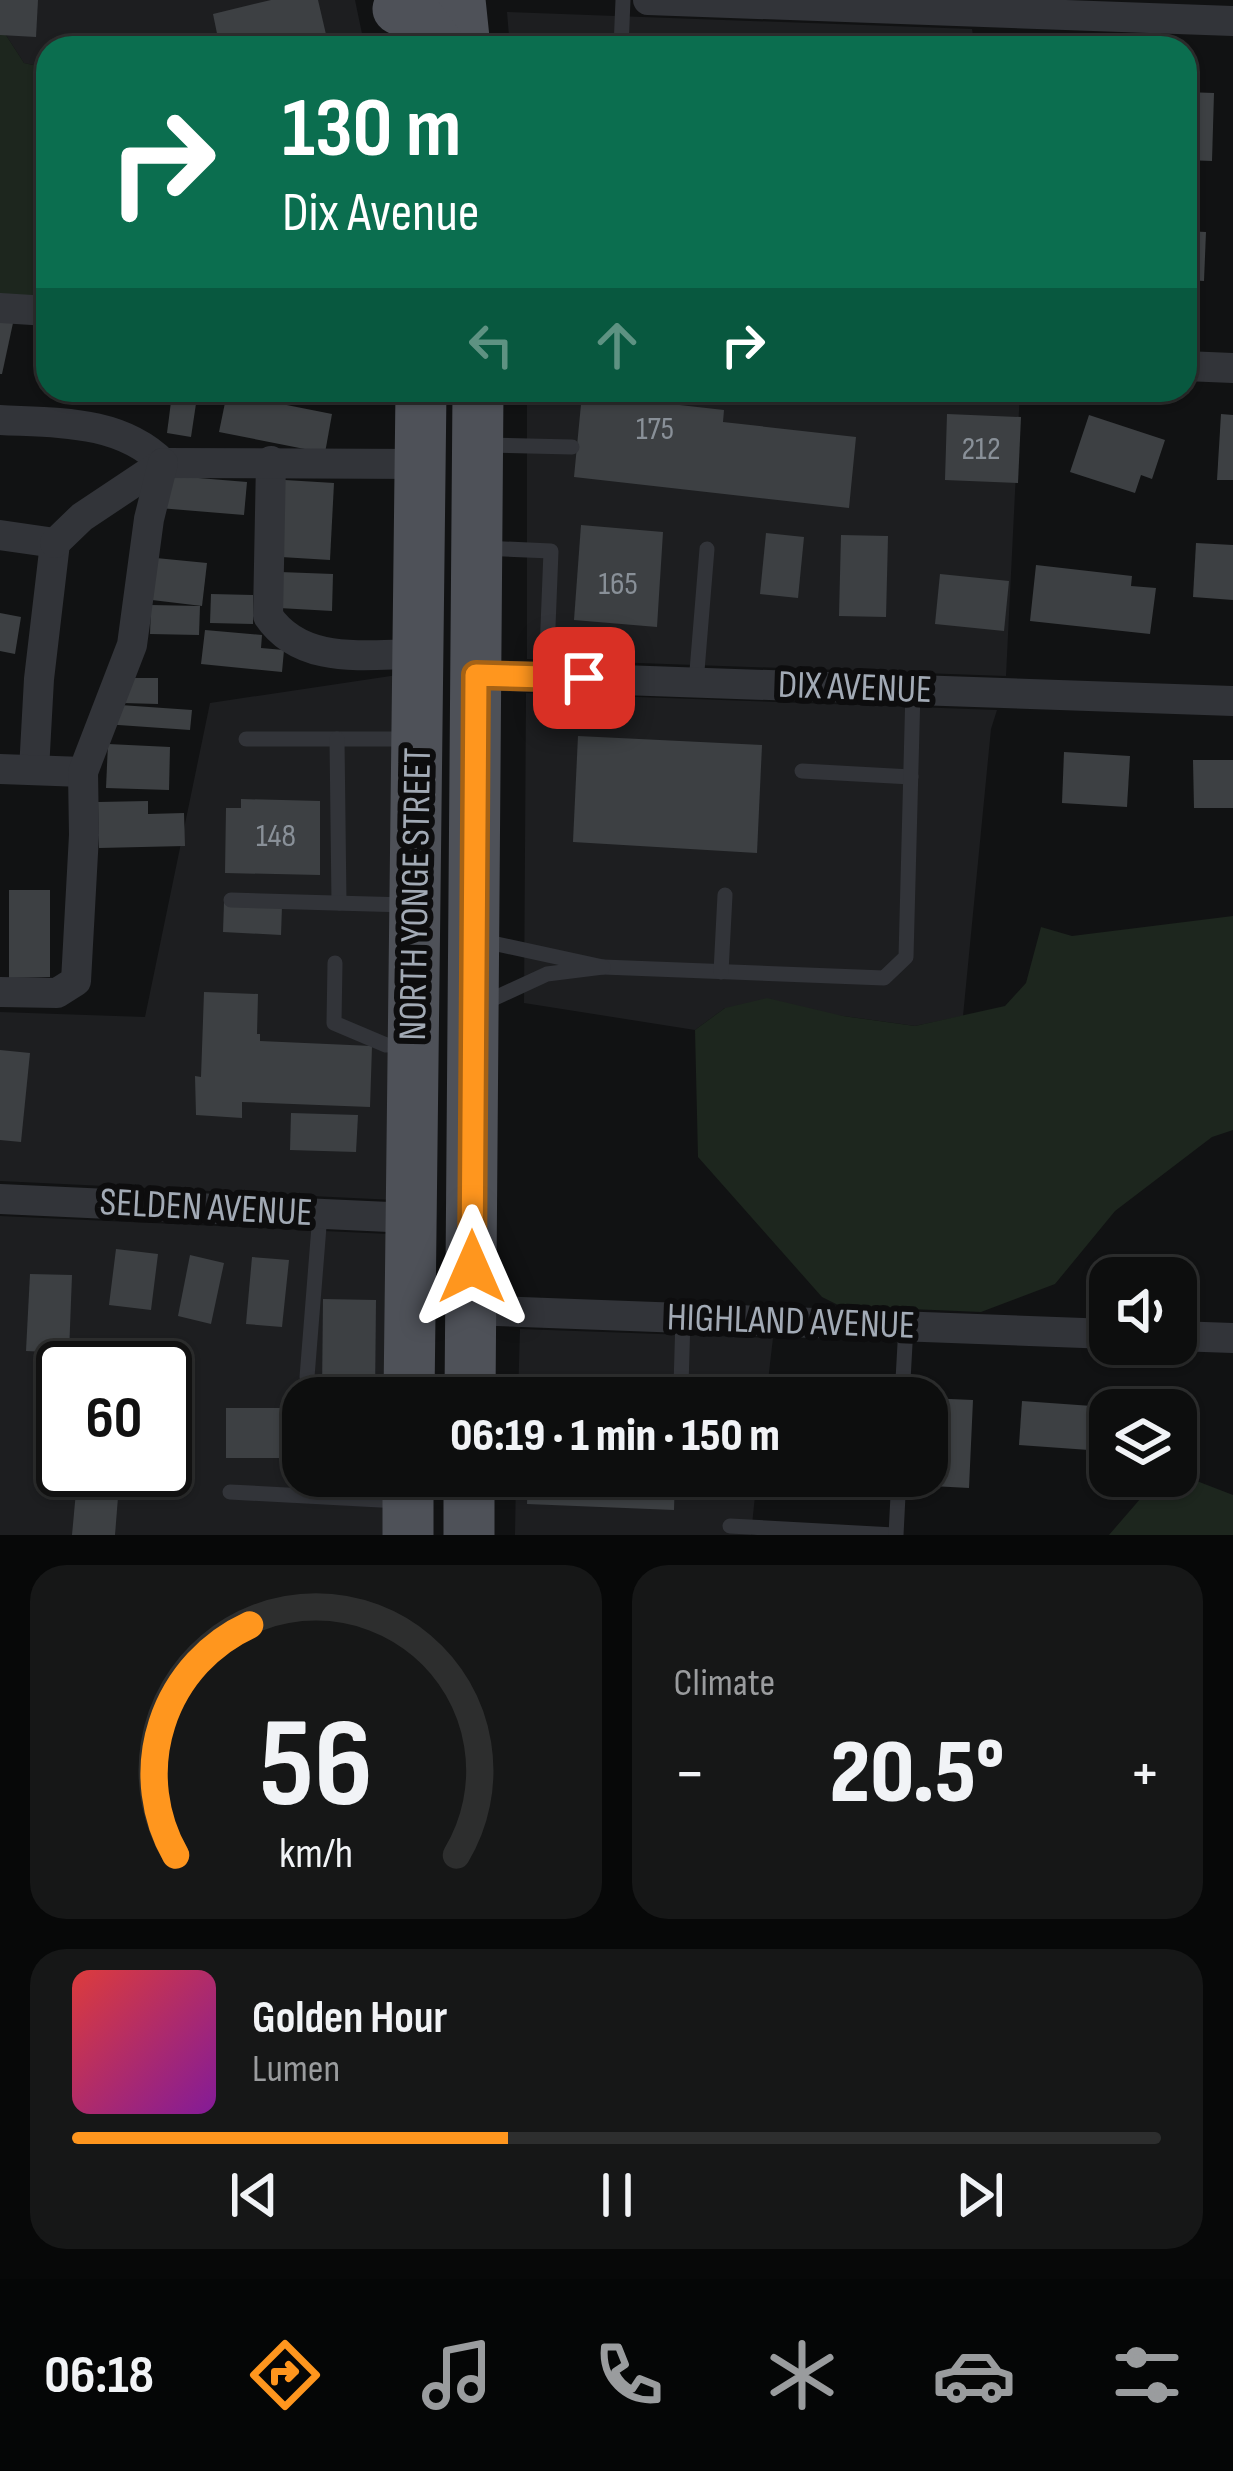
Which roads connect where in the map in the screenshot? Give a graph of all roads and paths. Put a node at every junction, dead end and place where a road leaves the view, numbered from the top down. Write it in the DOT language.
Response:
graph roads {
  1 [pos="460,0"];
  2 [pos="623,0"];
  3 [pos="648,0"];
  4 [pos="850,4"];
  5 [pos="399,19"];
  6 [pos="1233,21"];
  7 [pos="432,36"];
  8 [pos="464,36"];
  9 [pos="622,36"];
  10 [pos="0,308"];
  11 [pos="36,310"];
  12 [pos="1197,366"];
  13 [pos="1233,368"];
  14 [pos="421,402"];
  15 [pos="478,402"];
  16 [pos="0,420"];
  17 [pos="477,445"];
  18 [pos="572,447"];
  19 [pos="271,461"];
  20 [pos="163,463"];
  21 [pos="422,464"];
  22 [pos="0,535"];
  23 [pos="56,543"];
  24 [pos="476,548"];
  25 [pos="707,549"];
  26 [pos="419,654"];
  27 [pos="476,675"];
  28 [pos="546,676"];
  29 [pos="696,682"];
  30 [pos="913,690"];
  31 [pos="1233,701"];
  32 [pos="246,739"];
  33 [pos="418,739"];
  34 [pos="337,740"];
  35 [pos="0,769"];
  36 [pos="34,770"];
  37 [pos="802,771"];
  38 [pos="82,772"];
  39 [pos="911,777"];
  40 [pos="725,896"];
  41 [pos="231,900"];
  42 [pos="339,903"];
  43 [pos="416,905"];
  44 [pos="474,939"];
  45 [pos="335,963"];
  46 [pos="604,967"];
  47 [pos="721,972"];
  48 [pos="0,992"];
  49 [pos="473,1007"];
  50 [pos="414,1044"];
  51 [pos="0,1198"];
  52 [pos="320,1214"];
  53 [pos="411,1228"];
  54 [pos="471,1310"];
  55 [pos="682,1318"];
  56 [pos="906,1326"];
  57 [pos="1089,1333"];
  58 [pos="1197,1337"];
  59 [pos="1233,1338"];
  60 [pos="307,1377"];
  61 [pos="409,1377"];
  62 [pos="470,1377"];
  63 [pos="681,1377"];
  64 [pos="903,1377"];
  65 [pos="230,1492"];
  66 [pos="470,1497"];
  67 [pos="897,1497"];
  68 [pos="408,1504"];
  69 [pos="730,1526"];
  70 [pos="469,1535"];
  71 [pos="895,1535"];
  1 -- 8 [label="main road"];
  2 -- 9 [label="lane"];
  3 -- 4 [label="street"];
  4 -- 6 [label="street"];
  5 -- 7 [label="main road"];
  10 -- 11 [label="street"];
  12 -- 13 [label="street"];
  14 -- 21 [label="main road, NORTH YONGE STREET"];
  15 -- 17 [label="main road, NORTH YONGE STREET"];
  16 -- 20 [label="street"];
  17 -- 18 [label="lane"];
  17 -- 24 [label="main road, NORTH YONGE STREET"];
  19 -- 20 [label="street"];
  19 -- 21 [label="street"];
  19 -- 26 [label="street"];
  20 -- 23 [label="street"];
  20 -- 38 [label="street"];
  21 -- 26 [label="main road, NORTH YONGE STREET"];
  22 -- 23 [label="street"];
  23 -- 36 [label="street"];
  24 -- 27 [label="main road, NORTH YONGE STREET"];
  24 -- 28 [label="lane"];
  25 -- 29 [label="lane"];
  26 -- 33 [label="main road, NORTH YONGE STREET"];
  27 -- 28 [label="street, DIX AVENUE"];
  27 -- 44 [label="main road, NORTH YONGE STREET"];
  28 -- 29 [label="street, DIX AVENUE"];
  29 -- 30 [label="street, DIX AVENUE"];
  30 -- 31 [label="street, DIX AVENUE"];
  30 -- 39 [label="lane"];
  32 -- 34 [label="lane"];
  33 -- 34 [label="lane"];
  33 -- 43 [label="main road, NORTH YONGE STREET"];
  34 -- 42 [label="lane"];
  35 -- 36 [label="street"];
  36 -- 38 [label="street"];
  37 -- 39 [label="lane"];
  38 -- 48 [label="street"];
  39 -- 47 [label="lane"];
  40 -- 47 [label="lane"];
  41 -- 42 [label="lane"];
  42 -- 43 [label="lane"];
  43 -- 50 [label="main road, NORTH YONGE STREET"];
  44 -- 46 [label="lane"];
  44 -- 49 [label="main road, NORTH YONGE STREET"];
  45 -- 50 [label="lane"];
  46 -- 47 [label="lane"];
  46 -- 49 [label="lane"];
  49 -- 54 [label="main road, NORTH YONGE STREET"];
  50 -- 53 [label="main road, NORTH YONGE STREET"];
  51 -- 52 [label="street, SELDEN AVENUE"];
  52 -- 53 [label="street, SELDEN AVENUE"];
  52 -- 60 [label="lane"];
  53 -- 54 [label="main road"];
  53 -- 61 [label="main road, NORTH YONGE STREET"];
  54 -- 55 [label="street, HIGHLAND AVENUE"];
  54 -- 62 [label="main road, NORTH YONGE STREET"];
  55 -- 56 [label="street, HIGHLAND AVENUE"];
  55 -- 63 [label="lane"];
  56 -- 57 [label="street, HIGHLAND AVENUE"];
  56 -- 64 [label="lane"];
  58 -- 59 [label="street"];
  65 -- 68 [label="lane"];
  66 -- 70 [label="main road"];
  67 -- 71 [label="lane"];
  69 -- 71 [label="lane"];
}
